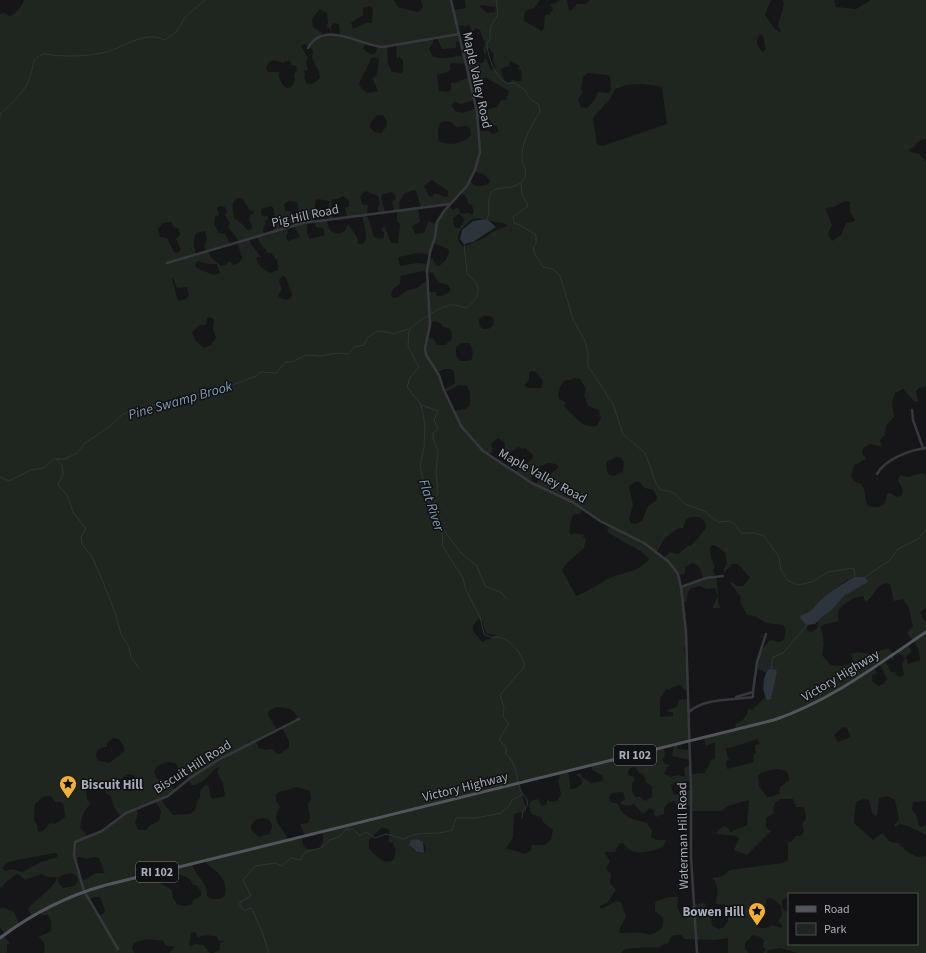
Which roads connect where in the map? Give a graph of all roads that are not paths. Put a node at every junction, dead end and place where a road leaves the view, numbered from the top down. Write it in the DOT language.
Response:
graph roads {
  1 [pos="451,0"];
  2 [pos="459,34"];
  3 [pos="308,48"];
  4 [pos="450,204"];
  5 [pos="167,263"];
  6 [pos="912,410"];
  7 [pos="924,448"];
  8 [pos="877,474"];
  9 [pos="723,576"];
  10 [pos="681,586"];
  11 [pos="926,632"];
  12 [pos="766,634"];
  13 [pos="689,702"];
  14 [pos="696,706"];
  15 [pos="689,712"];
  16 [pos="299,719"];
  17 [pos="690,742"];
  18 [pos="84,891"];
  19 [pos="0,938"];
  20 [pos="118,949"];
  21 [pos="697,953"];
  1 -- 2 [label="street, Maple Valley Road"];
  2 -- 3 [label="street"];
  2 -- 4 [label="street, Maple Valley Road"];
  4 -- 5 [label="street, Pig Hill Road"];
  4 -- 10 [label="street, Maple Valley Road"];
  6 -- 7 [label="street"];
  7 -- 8 [label="street"];
  9 -- 10 [label="street"];
  10 -- 13 [label="street, Maple Valley Road"];
  11 -- 17 [label="main road, Victory Highway / RI 102"];
  12 -- 14 [label="street"];
  13 -- 14 [label="street"];
  13 -- 15 [label="street, Maple Valley Road"];
  14 -- 15 [label="street"];
  15 -- 17 [label="street, Maple Valley Road"];
  16 -- 18 [label="street, Biscuit Hill Road"];
  17 -- 18 [label="main road, Victory Highway / RI 102"];
  17 -- 21 [label="street, Waterman Hill Road"];
  18 -- 19 [label="main road, Victory Highway / RI 102"];
  18 -- 20 [label="street, Biscuit Hill Road"];
}
